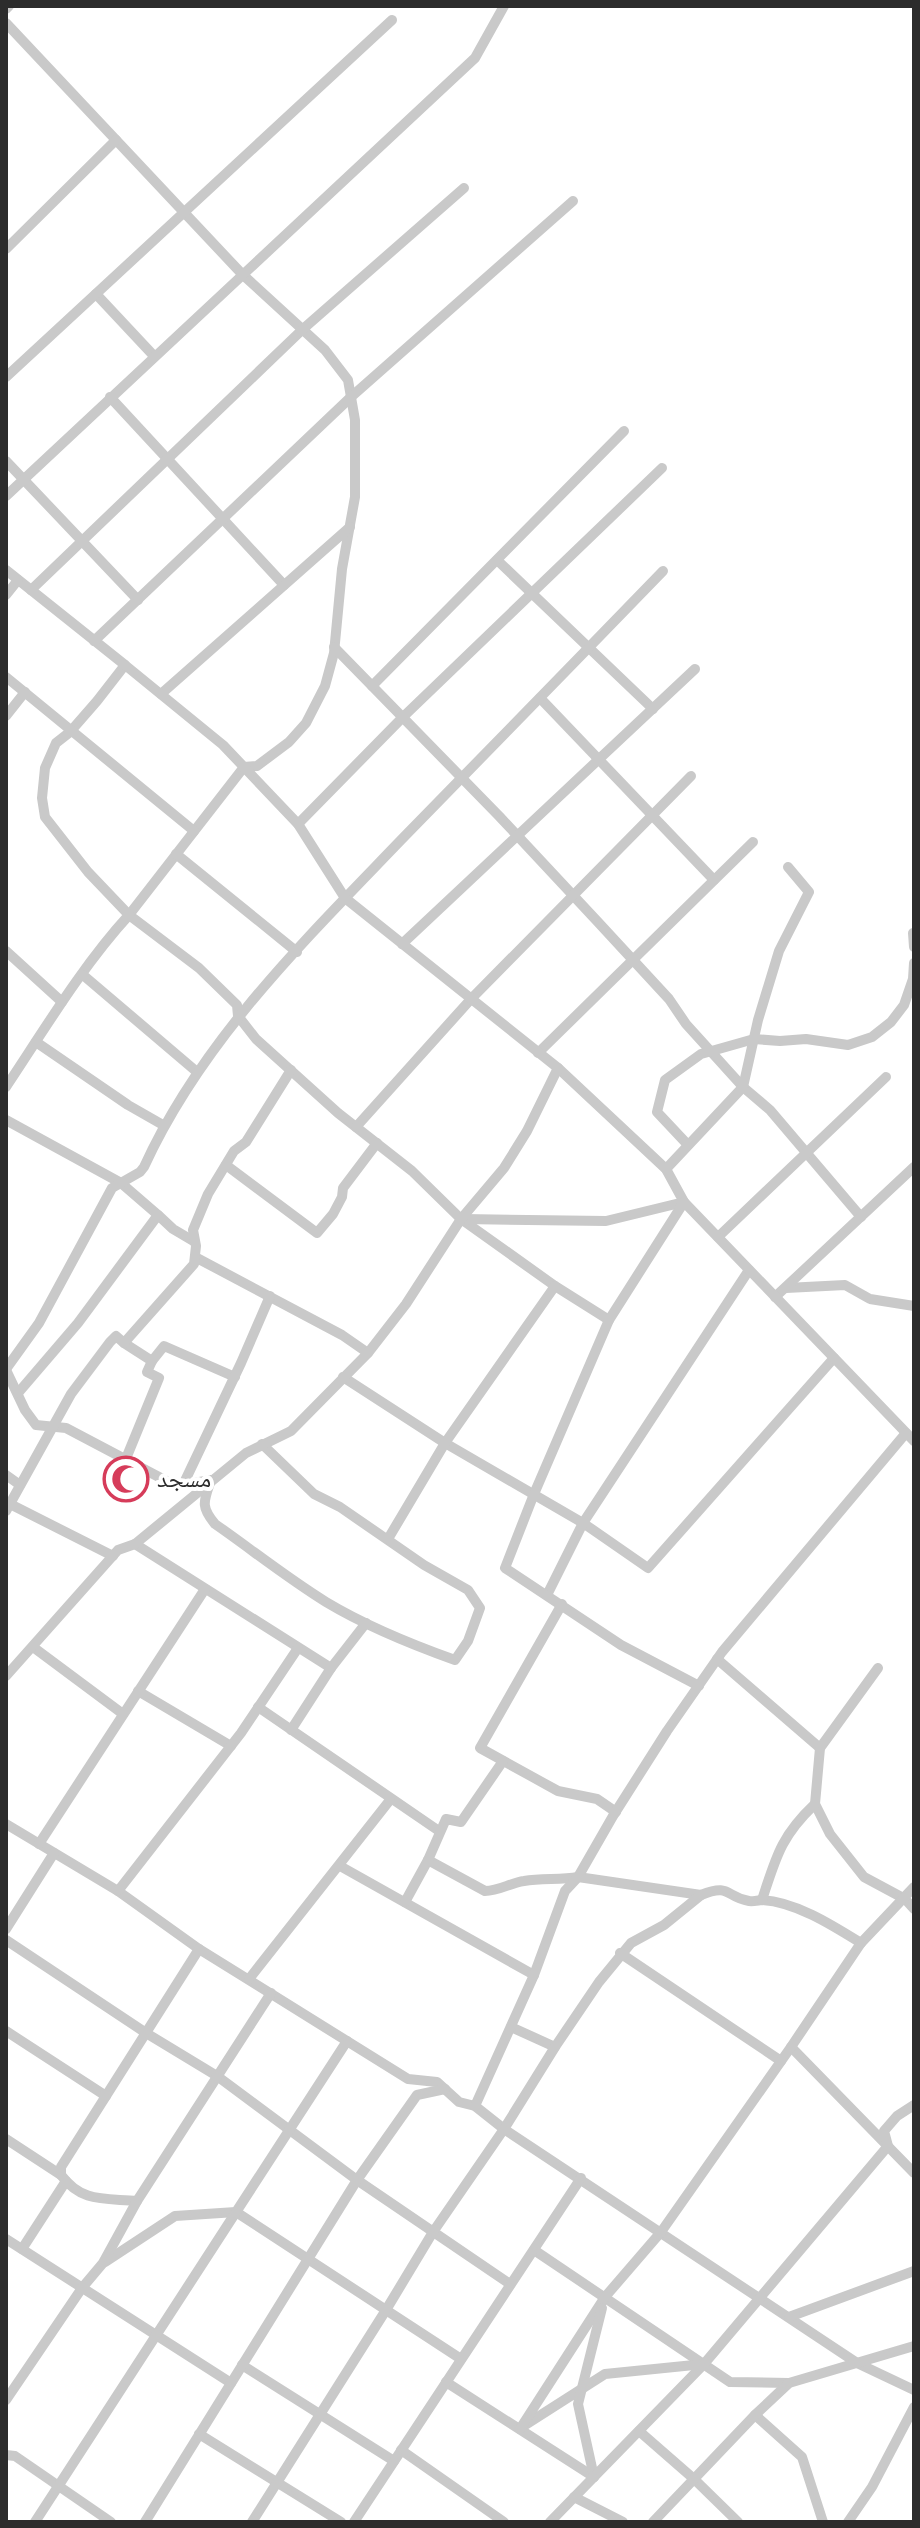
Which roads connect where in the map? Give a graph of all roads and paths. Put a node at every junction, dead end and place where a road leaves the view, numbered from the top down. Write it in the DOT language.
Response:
graph roads {
  1 [pos="504,6"];
  2 [pos="392,20"];
  3 [pos="6,23"];
  4 [pos="116,140"];
  5 [pos="464,188"];
  6 [pos="573,201"];
  7 [pos="184,212"];
  8 [pos="6,249"];
  9 [pos="242,274"];
  10 [pos="96,294"];
  11 [pos="303,329"];
  12 [pos="154,356"];
  13 [pos="6,377"];
  14 [pos="110,397"];
  15 [pos="351,397"];
  16 [pos="624,431"];
  17 [pos="167,459"];
  18 [pos="6,461"];
  19 [pos="662,468"];
  20 [pos="24,479"];
  21 [pos="6,496"];
  22 [pos="223,519"];
  23 [pos="350,527"];
  24 [pos="82,541"];
  25 [pos="497,560"];
  26 [pos="6,570"];
  27 [pos="663,571"];
  28 [pos="18,580"];
  29 [pos="284,585"];
  30 [pos="31,590"];
  31 [pos="532,593"];
  32 [pos="6,595"];
  33 [pos="138,600"];
  34 [pos="94,641"];
  35 [pos="334,647"];
  36 [pos="588,648"];
  37 [pos="125,665"];
  38 [pos="695,669"];
  39 [pos="6,677"];
  40 [pos="372,686"];
  41 [pos="25,692"];
  42 [pos="161,694"];
  43 [pos="540,698"];
  44 [pos="653,709"];
  45 [pos="6,716"];
  46 [pos="403,717"];
  47 [pos="70,732"];
  48 [pos="599,759"];
  49 [pos="244,767"];
  50 [pos="691,776"];
  51 [pos="462,778"];
  52 [pos="652,815"];
  53 [pos="298,824"];
  54 [pos="194,831"];
  55 [pos="517,836"];
  56 [pos="753,842"];
  57 [pos="176,854"];
  58 [pos="788,867"];
  59 [pos="714,880"];
  60 [pos="573,896"];
  61 [pos="345,898"];
  62 [pos="129,915"];
  63 [pos="913,933"];
  64 [pos="402,944"];
  65 [pos="914,947"];
  66 [pos="6,951"];
  67 [pos="297,952"];
  68 [pos="633,960"];
  69 [pos="914,963"];
  70 [pos="83,975"];
  71 [pos="471,999"];
  72 [pos="62,1002"];
  73 [pos="238,1016"];
  74 [pos="754,1039"];
  75 [pos="36,1042"];
  76 [pos="711,1051"];
  77 [pos="538,1053"];
  78 [pos="558,1068"];
  79 [pos="291,1070"];
  80 [pos="197,1072"];
  81 [pos="886,1077"];
  82 [pos="6,1087"];
  83 [pos="743,1087"];
  84 [pos="6,1120"];
  85 [pos="163,1125"];
  86 [pos="356,1127"];
  87 [pos="377,1143"];
  88 [pos="688,1145"];
  89 [pos="805,1152"];
  90 [pos="226,1165"];
  91 [pos="914,1167"];
  92 [pos="666,1169"];
  93 [pos="121,1183"];
  94 [pos="684,1202"];
  95 [pos="158,1215"];
  96 [pos="861,1217"];
  97 [pos="461,1219"];
  98 [pos="718,1237"];
  99 [pos="195,1242"];
  100 [pos="195,1257"];
  101 [pos="749,1270"];
  102 [pos="555,1286"];
  103 [pos="786,1288"];
  104 [pos="270,1296"];
  105 [pos="775,1297"];
  106 [pos="914,1306"];
  107 [pos="609,1320"];
  108 [pos="124,1343"];
  109 [pos="368,1353"];
  110 [pos="834,1358"];
  111 [pos="152,1361"];
  112 [pos="6,1369"];
  113 [pos="235,1377"];
  114 [pos="343,1377"];
  115 [pos="18,1393"];
  116 [pos="53,1427"];
  117 [pos="910,1437"];
  118 [pos="445,1443"];
  119 [pos="262,1444"];
  120 [pos="125,1461"];
  121 [pos="6,1475"];
  122 [pos="211,1480"];
  123 [pos="20,1485"];
  124 [pos="183,1485"];
  125 [pos="534,1494"];
  126 [pos="8,1508"];
  127 [pos="583,1523"];
  128 [pos="388,1539"];
  129 [pos="135,1544"];
  130 [pos="113,1556"];
  131 [pos="205,1589"];
  132 [pos="547,1595"];
  133 [pos="562,1604"];
  134 [pos="366,1623"];
  135 [pos="33,1647"];
  136 [pos="298,1648"];
  137 [pos="717,1659"];
  138 [pos="331,1668"];
  139 [pos="878,1668"];
  140 [pos="6,1676"];
  141 [pos="699,1686"];
  142 [pos="138,1691"];
  143 [pos="258,1707"];
  144 [pos="123,1714"];
  145 [pos="291,1730"];
  146 [pos="231,1746"];
  147 [pos="820,1748"];
  148 [pos="503,1761"];
  149 [pos="390,1800"];
  150 [pos="815,1804"];
  151 [pos="616,1812"];
  152 [pos="6,1824"];
  153 [pos="439,1831"];
  154 [pos="39,1844"];
  155 [pos="54,1853"];
  156 [pos="428,1860"];
  157 [pos="340,1866"];
  158 [pos="578,1877"];
  159 [pos="914,1887"];
  160 [pos="118,1891"];
  161 [pos="701,1895"];
  162 [pos="905,1899"];
  163 [pos="762,1900"];
  164 [pos="405,1902"];
  165 [pos="914,1909"];
  166 [pos="6,1929"];
  167 [pos="6,1940"];
  168 [pos="861,1943"];
  169 [pos="199,1949"];
  170 [pos="620,1953"];
  171 [pos="534,1975"];
  172 [pos="249,1979"];
  173 [pos="271,1993"];
  174 [pos="511,2027"];
  175 [pos="6,2031"];
  176 [pos="146,2033"];
  177 [pos="347,2041"];
  178 [pos="555,2047"];
  179 [pos="791,2047"];
  180 [pos="781,2061"];
  181 [pos="217,2076"];
  182 [pos="445,2089"];
  183 [pos="106,2096"];
  184 [pos="914,2105"];
  185 [pos="475,2106"];
  186 [pos="288,2129"];
  187 [pos="504,2129"];
  188 [pos="6,2139"];
  189 [pos="888,2146"];
  190 [pos="914,2173"];
  191 [pos="63,2178"];
  192 [pos="581,2178"];
  193 [pos="357,2180"];
  194 [pos="137,2201"];
  195 [pos="236,2212"];
  196 [pos="433,2232"];
  197 [pos="661,2232"];
  198 [pos="6,2239"];
  199 [pos="22,2249"];
  200 [pos="534,2250"];
  201 [pos="308,2260"];
  202 [pos="103,2263"];
  203 [pos="914,2271"];
  204 [pos="510,2284"];
  205 [pos="82,2288"];
  206 [pos="605,2297"];
  207 [pos="759,2299"];
  208 [pos="386,2310"];
  209 [pos="789,2317"];
  210 [pos="156,2336"];
  211 [pos="914,2346"];
  212 [pos="461,2359"];
  213 [pos="857,2363"];
  214 [pos="704,2364"];
  215 [pos="242,2365"];
  216 [pos="446,2382"];
  217 [pos="231,2383"];
  218 [pos="789,2383"];
  219 [pos="582,2389"];
  220 [pos="914,2390"];
  221 [pos="6,2400"];
  222 [pos="914,2407"];
  223 [pos="320,2414"];
  224 [pos="755,2415"];
  225 [pos="520,2429"];
  226 [pos="639,2431"];
  227 [pos="199,2434"];
  228 [pos="401,2450"];
  229 [pos="6,2455"];
  230 [pos="394,2461"];
  231 [pos="594,2477"];
  232 [pos="694,2479"];
  233 [pos="277,2483"];
  234 [pos="57,2487"];
  235 [pos="574,2497"];
  236 [pos="35,2522"];
  237 [pos="111,2522"];
  238 [pos="145,2522"];
  239 [pos="252,2522"];
  240 [pos="341,2522"];
  241 [pos="354,2522"];
  242 [pos="504,2522"];
  243 [pos="550,2522"];
  244 [pos="623,2522"];
  245 [pos="653,2522"];
  246 [pos="738,2522"];
  247 [pos="823,2522"];
  248 [pos="848,2522"];
  1 -- 9 [label="street"];
  2 -- 7 [label="street"];
  3 -- 4 [label="street"];
  4 -- 7 [label="street"];
  4 -- 8 [label="street"];
  5 -- 11 [label="street"];
  6 -- 15 [label="street"];
  7 -- 9 [label="street"];
  7 -- 10 [label="street"];
  9 -- 11 [label="street"];
  9 -- 12 [label="street"];
  10 -- 12 [label="street"];
  10 -- 13 [label="street"];
  11 -- 15 [label="street"];
  11 -- 17 [label="street"];
  12 -- 14 [label="street"];
  14 -- 17 [label="street"];
  14 -- 20 [label="street"];
  15 -- 22 [label="street"];
  15 -- 23 [label="street"];
  16 -- 25 [label="street"];
  17 -- 22 [label="street"];
  17 -- 24 [label="street"];
  18 -- 20 [label="street"];
  19 -- 31 [label="street"];
  20 -- 21 [label="street"];
  20 -- 24 [label="street"];
  22 -- 29 [label="street"];
  22 -- 33 [label="street"];
  23 -- 29 [label="street"];
  23 -- 35 [label="street"];
  24 -- 30 [label="street"];
  24 -- 33 [label="street"];
  25 -- 31 [label="street"];
  25 -- 40 [label="street"];
  26 -- 28 [label="street"];
  27 -- 36 [label="street"];
  28 -- 30 [label="street"];
  28 -- 32 [label="street"];
  29 -- 42 [label="street"];
  30 -- 34 [label="street"];
  31 -- 36 [label="street"];
  31 -- 46 [label="street"];
  33 -- 34 [label="street"];
  34 -- 37 [label="street"];
  35 -- 40 [label="street"];
  35 -- 49 [label="street"];
  36 -- 43 [label="street"];
  36 -- 44 [label="street"];
  37 -- 42 [label="street"];
  37 -- 47 [label="street"];
  38 -- 44 [label="street"];
  39 -- 41 [label="street"];
  40 -- 46 [label="street"];
  41 -- 45 [label="street"];
  41 -- 47 [label="street"];
  42 -- 49 [label="street"];
  43 -- 48 [label="street"];
  43 -- 51 [label="street"];
  44 -- 48 [label="street"];
  46 -- 51 [label="street"];
  46 -- 53 [label="street"];
  47 -- 54 [label="street"];
  47 -- 62 [label="street"];
  48 -- 52 [label="street"];
  48 -- 55 [label="street"];
  49 -- 53 [label="street"];
  49 -- 54 [label="street"];
  50 -- 52 [label="street"];
  51 -- 55 [label="street"];
  51 -- 61 [label="street"];
  52 -- 59 [label="street"];
  52 -- 60 [label="street"];
  53 -- 61 [label="street"];
  54 -- 57 [label="street"];
  55 -- 60 [label="street"];
  55 -- 64 [label="street"];
  56 -- 59 [label="street"];
  57 -- 62 [label="street"];
  57 -- 67 [label="street"];
  58 -- 74 [label="street"];
  59 -- 68 [label="street"];
  60 -- 68 [label="street"];
  60 -- 71 [label="street"];
  61 -- 64 [label="street"];
  61 -- 67 [label="street"];
  62 -- 70 [label="street"];
  62 -- 73 [label="street"];
  63 -- 65 [label="street"];
  64 -- 71 [label="street"];
  66 -- 72 [label="street"];
  67 -- 73 [label="street"];
  68 -- 76 [label="street"];
  68 -- 77 [label="street"];
  69 -- 74 [label="street"];
  70 -- 72 [label="street"];
  70 -- 80 [label="street"];
  71 -- 77 [label="street"];
  71 -- 86 [label="street"];
  72 -- 75 [label="street"];
  73 -- 79 [label="street"];
  73 -- 80 [label="street"];
  74 -- 76 [label="street"];
  74 -- 83 [label="street"];
  75 -- 82 [label="street"];
  75 -- 85 [label="street"];
  76 -- 83 [label="street"];
  76 -- 88 [label="street"];
  77 -- 78 [label="street"];
  78 -- 92 [label="street"];
  78 -- 97 [label="street"];
  79 -- 86 [label="street"];
  79 -- 90 [label="street"];
  80 -- 85 [label="street"];
  81 -- 89 [label="street"];
  83 -- 88 [label="street"];
  83 -- 89 [label="street"];
  84 -- 93 [label="street"];
  85 -- 93 [label="street"];
  86 -- 87 [label="street"];
  87 -- 90 [label="street"];
  87 -- 97 [label="street"];
  88 -- 92 [label="street"];
  89 -- 96 [label="street"];
  89 -- 98 [label="street"];
  90 -- 99 [label="street"];
  91 -- 96 [label="street"];
  92 -- 94 [label="street"];
  93 -- 95 [label="street"];
  93 -- 112 [label="street"];
  94 -- 97 [label="street"];
  94 -- 98 [label="street"];
  94 -- 107 [label="street"];
  95 -- 99 [label="street"];
  95 -- 115 [label="street"];
  96 -- 103 [label="street"];
  97 -- 102 [label="street"];
  97 -- 109 [label="street"];
  98 -- 101 [label="street"];
  99 -- 100 [label="street"];
  100 -- 104 [label="street"];
  100 -- 108 [label="street"];
  101 -- 105 [label="street"];
  101 -- 127 [label="street"];
  102 -- 107 [label="street"];
  102 -- 118 [label="street"];
  103 -- 105 [label="street"];
  103 -- 106 [label="street"];
  104 -- 109 [label="street"];
  104 -- 113 [label="street"];
  105 -- 110 [label="street"];
  107 -- 125 [label="street"];
  108 -- 111 [label="street"];
  108 -- 116 [label="street"];
  109 -- 114 [label="street"];
  110 -- 117 [label="street"];
  110 -- 127 [label="street"];
  111 -- 113 [label="street"];
  111 -- 120 [label="street"];
  112 -- 115 [label="street"];
  113 -- 124 [label="street"];
  114 -- 118 [label="street"];
  114 -- 119 [label="street"];
  115 -- 116 [label="street"];
  116 -- 120 [label="street"];
  116 -- 123 [label="street"];
  117 -- 137 [label="street"];
  118 -- 125 [label="street"];
  118 -- 128 [label="street"];
  119 -- 122 [label="street"];
  119 -- 128 [label="street"];
  120 -- 124 [label="street"];
  121 -- 123 [label="street"];
  122 -- 124 [label="street"];
  122 -- 129 [label="street"];
  122 -- 134 [label="street"];
  123 -- 126 [label="street"];
  125 -- 127 [label="street"];
  125 -- 132 [label="street"];
  126 -- 130 [label="street"];
  127 -- 132 [label="street"];
  128 -- 134 [label="street"];
  129 -- 130 [label="street"];
  129 -- 131 [label="street"];
  130 -- 135 [label="street"];
  131 -- 136 [label="street"];
  131 -- 142 [label="street"];
  132 -- 133 [label="street"];
  133 -- 141 [label="street"];
  133 -- 148 [label="street"];
  134 -- 138 [label="street"];
  135 -- 140 [label="street"];
  135 -- 144 [label="street"];
  136 -- 138 [label="street"];
  136 -- 143 [label="street"];
  137 -- 141 [label="street"];
  137 -- 147 [label="street"];
  138 -- 145 [label="street"];
  139 -- 147 [label="street"];
  141 -- 151 [label="street"];
  142 -- 144 [label="street"];
  142 -- 146 [label="street"];
  143 -- 145 [label="street"];
  143 -- 146 [label="street"];
  144 -- 154 [label="street"];
  145 -- 149 [label="street"];
  146 -- 160 [label="street"];
  147 -- 150 [label="street"];
  148 -- 151 [label="street"];
  148 -- 153 [label="street"];
  149 -- 153 [label="street"];
  149 -- 157 [label="street"];
  150 -- 162 [label="street"];
  150 -- 163 [label="street"];
  151 -- 158 [label="street"];
  152 -- 154 [label="street"];
  153 -- 156 [label="street"];
  154 -- 155 [label="street"];
  155 -- 160 [label="street"];
  155 -- 166 [label="street"];
  156 -- 158 [label="street"];
  156 -- 164 [label="street"];
  157 -- 164 [label="street"];
  157 -- 172 [label="street"];
  158 -- 161 [label="street"];
  158 -- 171 [label="street"];
  159 -- 162 [label="street"];
  160 -- 169 [label="street"];
  161 -- 163 [label="street"];
  161 -- 170 [label="street"];
  162 -- 165 [label="street"];
  162 -- 168 [label="street"];
  163 -- 168 [label="street"];
  164 -- 171 [label="street"];
  167 -- 176 [label="street"];
  168 -- 179 [label="street"];
  169 -- 172 [label="street"];
  169 -- 176 [label="street"];
  170 -- 178 [label="street"];
  170 -- 180 [label="street"];
  171 -- 174 [label="street"];
  172 -- 173 [label="street"];
  173 -- 177 [label="street"];
  173 -- 181 [label="street"];
  174 -- 178 [label="street"];
  174 -- 185 [label="street"];
  175 -- 183 [label="street"];
  176 -- 181 [label="street"];
  176 -- 183 [label="street"];
  177 -- 182 [label="street"];
  177 -- 186 [label="street"];
  178 -- 187 [label="street"];
  179 -- 180 [label="street"];
  179 -- 189 [label="street"];
  180 -- 197 [label="street"];
  181 -- 186 [label="street"];
  181 -- 194 [label="street"];
  182 -- 185 [label="street"];
  182 -- 193 [label="street"];
  183 -- 191 [label="street"];
  184 -- 189 [label="street"];
  185 -- 187 [label="street"];
  186 -- 193 [label="street"];
  186 -- 195 [label="street"];
  187 -- 192 [label="street"];
  187 -- 196 [label="street"];
  188 -- 191 [label="street"];
  189 -- 190 [label="street"];
  189 -- 207 [label="street"];
  191 -- 194 [label="street"];
  191 -- 199 [label="street"];
  192 -- 197 [label="street"];
  192 -- 200 [label="street"];
  193 -- 196 [label="street"];
  193 -- 201 [label="street"];
  194 -- 202 [label="street"];
  195 -- 201 [label="street"];
  195 -- 202 [label="street"];
  195 -- 210 [label="street"];
  196 -- 204 [label="street"];
  196 -- 208 [label="street"];
  197 -- 206 [label="street"];
  197 -- 207 [label="street"];
  198 -- 199 [label="street"];
  199 -- 205 [label="street"];
  200 -- 204 [label="street"];
  200 -- 206 [label="street"];
  201 -- 208 [label="street"];
  201 -- 215 [label="street"];
  202 -- 205 [label="street"];
  203 -- 209 [label="street"];
  204 -- 212 [label="street"];
  205 -- 210 [label="street"];
  205 -- 221 [label="street"];
  206 -- 214 [label="street"];
  206 -- 219 [label="street"];
  206 -- 225 [label="street"];
  207 -- 209 [label="street"];
  207 -- 214 [label="street"];
  208 -- 212 [label="street"];
  208 -- 223 [label="street"];
  209 -- 213 [label="street"];
  210 -- 217 [label="street"];
  210 -- 234 [label="street"];
  211 -- 213 [label="street"];
  212 -- 216 [label="street"];
  213 -- 218 [label="street"];
  213 -- 220 [label="street"];
  214 -- 218 [label="street"];
  214 -- 219 [label="street"];
  214 -- 226 [label="street"];
  215 -- 217 [label="street"];
  215 -- 223 [label="street"];
  216 -- 225 [label="street"];
  216 -- 228 [label="street"];
  217 -- 227 [label="street"];
  218 -- 224 [label="street"];
  219 -- 225 [label="street"];
  219 -- 231 [label="street"];
  222 -- 248 [label="street"];
  223 -- 230 [label="street"];
  223 -- 233 [label="street"];
  224 -- 232 [label="street"];
  224 -- 247 [label="street"];
  225 -- 231 [label="street"];
  226 -- 231 [label="street"];
  226 -- 232 [label="street"];
  227 -- 233 [label="street"];
  227 -- 238 [label="street"];
  228 -- 230 [label="street"];
  228 -- 242 [label="street"];
  229 -- 234 [label="street"];
  230 -- 241 [label="street"];
  231 -- 235 [label="street"];
  232 -- 245 [label="street"];
  232 -- 246 [label="street"];
  233 -- 239 [label="street"];
  233 -- 240 [label="street"];
  234 -- 236 [label="street"];
  234 -- 237 [label="street"];
  235 -- 243 [label="street"];
  235 -- 244 [label="street"];
}
